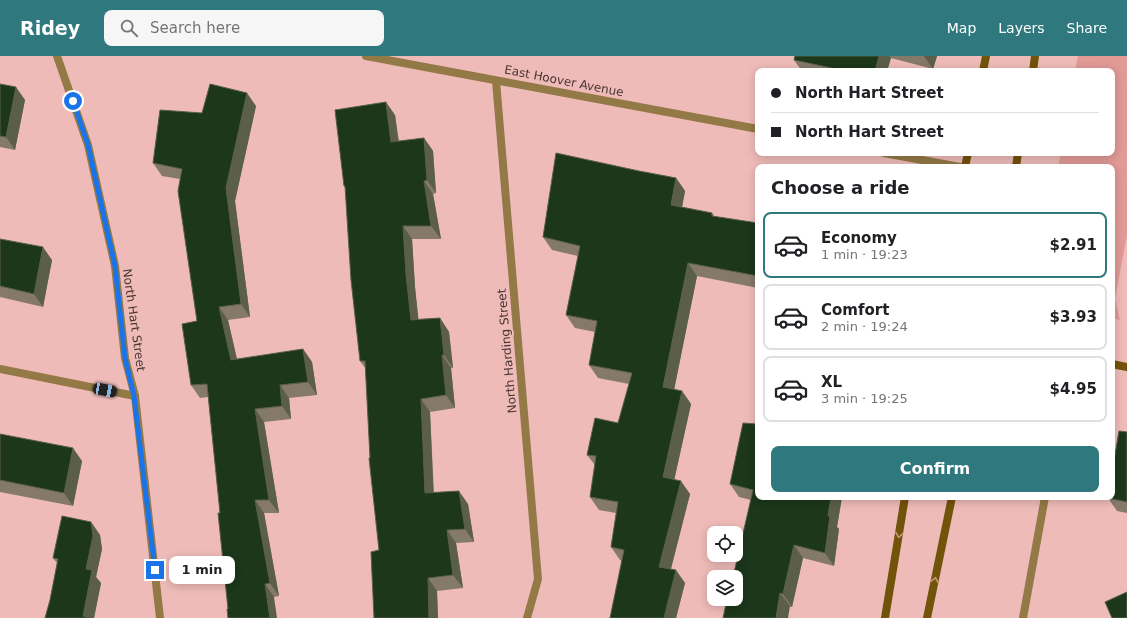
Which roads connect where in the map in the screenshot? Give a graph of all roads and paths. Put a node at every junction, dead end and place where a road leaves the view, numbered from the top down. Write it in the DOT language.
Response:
graph roads {
  1 [pos="57,56"];
  2 [pos="366,56"];
  3 [pos="986,56"];
  4 [pos="1036,56"];
  5 [pos="984,68"];
  6 [pos="1034,68"];
  7 [pos="496,80"];
  8 [pos="755,129"];
  9 [pos="900,156"];
  10 [pos="944,164"];
  11 [pos="1115,365"];
  12 [pos="1127,367"];
  13 [pos="0,369"];
  14 [pos="134,396"];
  15 [pos="905,500"];
  16 [pos="951,500"];
  17 [pos="1044,500"];
  18 [pos="160,618"];
  19 [pos="527,618"];
  20 [pos="885,618"];
  21 [pos="927,618"];
  22 [pos="1024,618"];
  1 -- 14 [label="street, North Hart Street"];
  2 -- 7 [label="street, East Hoover Avenue"];
  3 -- 5 [label="street"];
  4 -- 6 [label="street"];
  7 -- 8 [label="street, East Hoover Avenue"];
  7 -- 19 [label="street, North Harding Street"];
  9 -- 10 [label="street"];
  11 -- 12 [label="street"];
  13 -- 14 [label="street"];
  14 -- 18 [label="street, North Hart Street"];
  15 -- 20 [label="street, one-way"];
  21 -- 16 [label="street, one-way"];
  17 -- 22 [label="street"];
}
